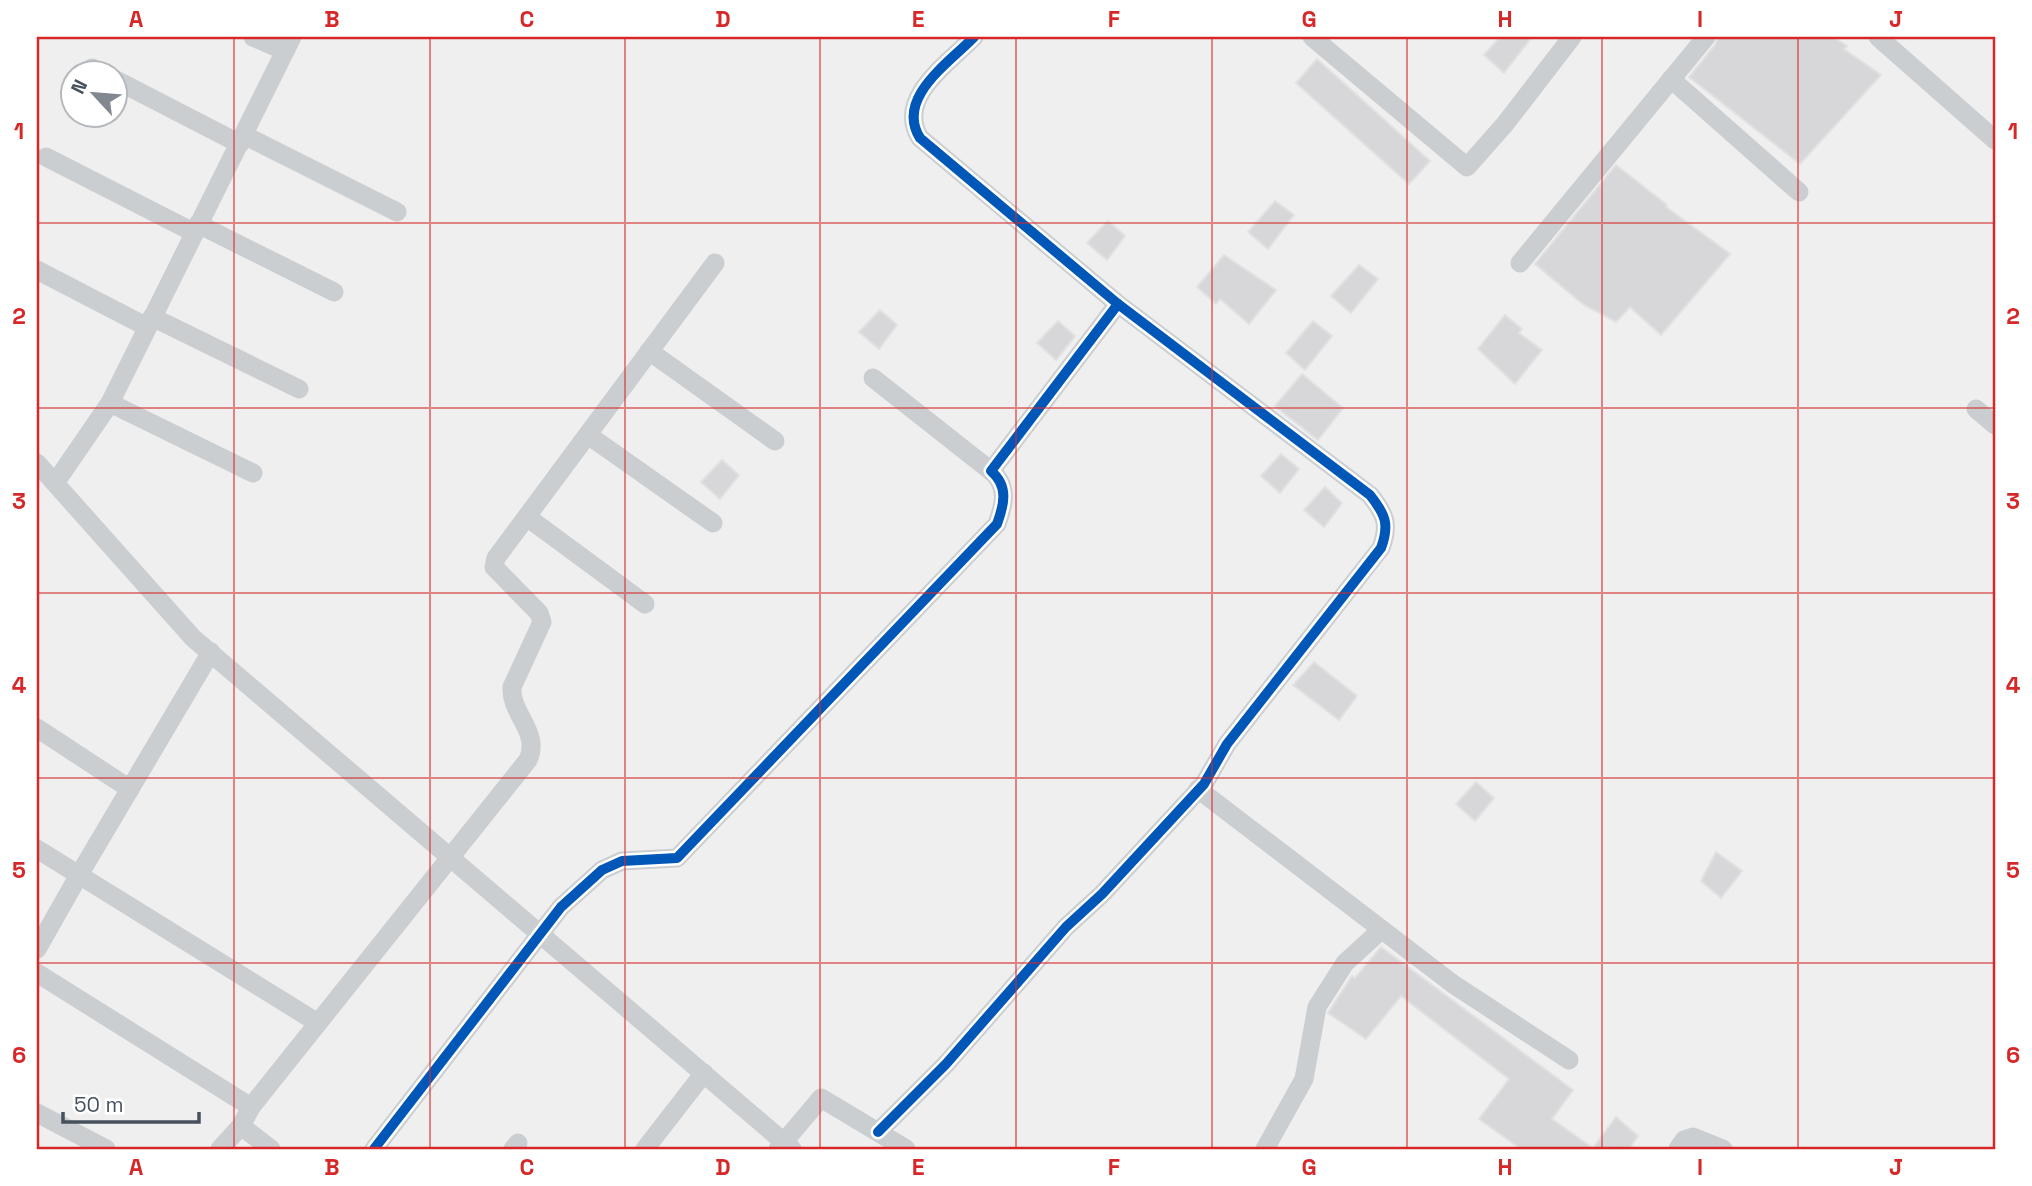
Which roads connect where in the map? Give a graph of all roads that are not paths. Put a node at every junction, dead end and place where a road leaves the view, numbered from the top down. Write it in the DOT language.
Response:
graph roads {
  1 [pos="253,37"];
  2 [pos="974,37"];
  3 [pos="1312,37"];
  4 [pos="1572,37"];
  5 [pos="1706,37"];
  6 [pos="1878,37"];
  7 [pos="289,44"];
  8 [pos="1671,79"];
  9 [pos="130,87"];
  10 [pos="242,139"];
  11 [pos="1995,140"];
  12 [pos="46,158"];
  13 [pos="1800,192"];
  14 [pos="397,212"];
  15 [pos="195,228"];
  16 [pos="1520,262"];
  17 [pos="715,263"];
  18 [pos="37,270"];
  19 [pos="334,292"];
  20 [pos="1118,304"];
  21 [pos="149,322"];
  22 [pos="649,351"];
  23 [pos="873,379"];
  24 [pos="299,389"];
  25 [pos="110,403"];
  26 [pos="1976,409"];
  27 [pos="1995,425"];
  28 [pos="588,435"];
  29 [pos="775,441"];
  30 [pos="37,463"];
  31 [pos="991,471"];
  32 [pos="253,473"];
  33 [pos="54,482"];
  34 [pos="527,517"];
  35 [pos="713,523"];
  36 [pos="645,604"];
  37 [pos="211,652"];
  38 [pos="37,727"];
  39 [pos="130,789"];
  40 [pos="1198,789"];
  41 [pos="37,849"];
  42 [pos="451,857"];
  43 [pos="79,875"];
  44 [pos="1381,930"];
  45 [pos="539,933"];
  46 [pos="37,949"];
  47 [pos="37,973"];
  48 [pos="318,1023"];
  49 [pos="1569,1060"];
  50 [pos="704,1073"];
  51 [pos="251,1107"];
  52 [pos="37,1113"];
  53 [pos="241,1126"];
  54 [pos="878,1132"];
  55 [pos="785,1147"];
  56 [pos="106,1149"];
  57 [pos="220,1149"];
  58 [pos="271,1149"];
  59 [pos="374,1149"];
  60 [pos="645,1149"];
  61 [pos="906,1149"];
  62 [pos="1265,1149"];
  63 [pos="1678,1149"];
  64 [pos="1723,1149"];
  1 -- 7 [label="street"];
  2 -- 20 [label="street"];
  3 -- 4 [label="street"];
  5 -- 8 [label="street"];
  6 -- 11 [label="street"];
  7 -- 10 [label="street"];
  8 -- 13 [label="street"];
  8 -- 16 [label="street"];
  9 -- 10 [label="street"];
  10 -- 14 [label="street"];
  10 -- 15 [label="street"];
  12 -- 15 [label="street"];
  15 -- 19 [label="street"];
  15 -- 21 [label="street"];
  17 -- 22 [label="street"];
  18 -- 21 [label="street"];
  20 -- 31 [label="street"];
  20 -- 40 [label="street"];
  21 -- 24 [label="street"];
  21 -- 25 [label="street"];
  22 -- 28 [label="street"];
  22 -- 29 [label="street"];
  23 -- 31 [label="street"];
  25 -- 32 [label="street"];
  25 -- 33 [label="street"];
  26 -- 27 [label="street"];
  28 -- 34 [label="street"];
  28 -- 35 [label="street"];
  30 -- 33 [label="street"];
  31 -- 45 [label="street"];
  33 -- 37 [label="street"];
  34 -- 36 [label="street"];
  34 -- 42 [label="street"];
  37 -- 39 [label="street"];
  37 -- 42 [label="street"];
  38 -- 39 [label="street"];
  39 -- 43 [label="street"];
  40 -- 44 [label="street"];
  40 -- 54 [label="street"];
  41 -- 43 [label="street"];
  42 -- 45 [label="street"];
  42 -- 48 [label="street"];
  43 -- 46 [label="street"];
  43 -- 48 [label="street"];
  44 -- 49 [label="street"];
  44 -- 62 [label="street"];
  45 -- 50 [label="street"];
  45 -- 59 [label="street"];
  47 -- 51 [label="street"];
  48 -- 51 [label="street"];
  50 -- 55 [label="street"];
  50 -- 60 [label="street"];
  51 -- 53 [label="street"];
  52 -- 56 [label="street"];
  53 -- 57 [label="street"];
  53 -- 58 [label="street"];
  54 -- 55 [label="street"];
  54 -- 61 [label="street"];
  63 -- 64 [label="street"];
}
